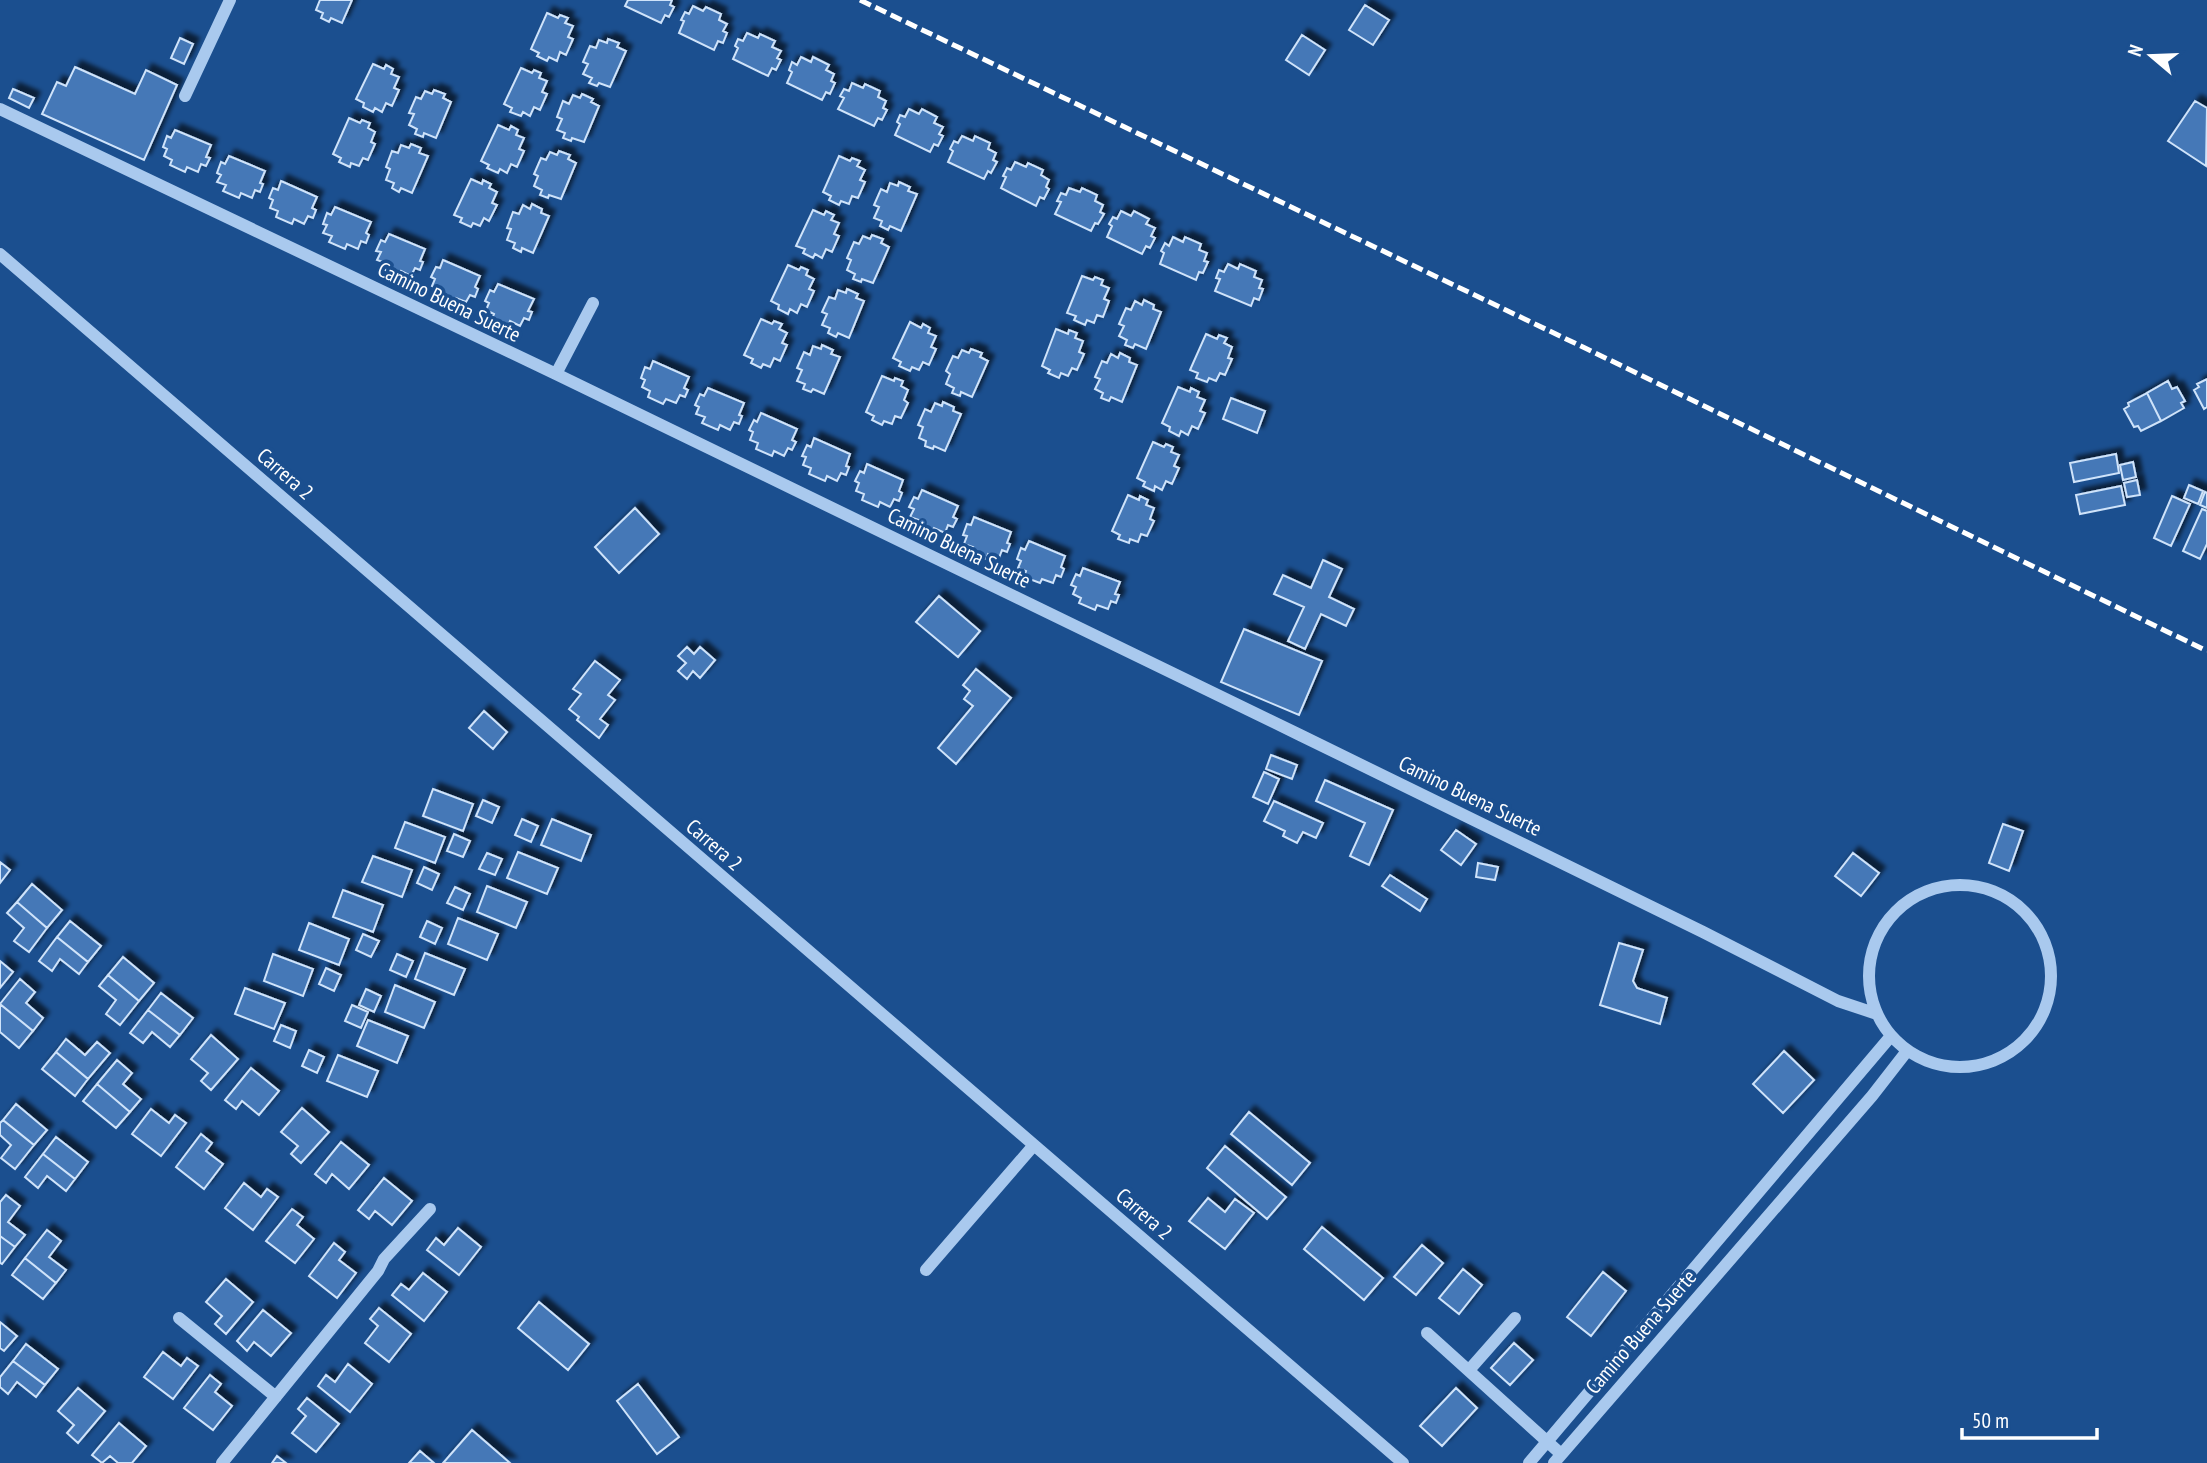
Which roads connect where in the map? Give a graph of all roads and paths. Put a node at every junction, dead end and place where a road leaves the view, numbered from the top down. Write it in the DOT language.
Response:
graph roads {
  1 [pos="230,0"];
  2 [pos="185,96"];
  3 [pos="0,109"];
  4 [pos="0,254"];
  5 [pos="593,303"];
  6 [pos="555,374"];
  7 [pos="1877,1014"];
  8 [pos="1891,1036"];
  9 [pos="1907,1051"];
  10 [pos="1034,1145"];
  11 [pos="430,1209"];
  12 [pos="926,1270"];
  13 [pos="1666,1305"];
  14 [pos="179,1318"];
  15 [pos="1515,1318"];
  16 [pos="1680,1318"];
  17 [pos="1427,1333"];
  18 [pos="1470,1369"];
  19 [pos="276,1397"];
  20 [pos="1547,1441"];
  21 [pos="1558,1459"];
  22 [pos="222,1463"];
  23 [pos="1403,1463"];
  24 [pos="1529,1463"];
  1 -- 2 [label="street"];
  3 -- 6 [label="street, Camino Buena Suerte"];
  4 -- 10 [label="street, Carrera 2"];
  5 -- 6 [label="street"];
  6 -- 7 [label="street, Camino Buena Suerte"];
  7 -- 8 [label="street"];
  7 -- 9 [label="street"];
  8 -- 9 [label="street"];
  8 -- 13 [label="street, Camino Buena Suerte"];
  9 -- 16 [label="street, Camino Buena Suerte"];
  10 -- 12 [label="street"];
  10 -- 23 [label="street, Carrera 2"];
  11 -- 19 [label="street"];
  13 -- 16 [label="street"];
  13 -- 20 [label="street, Camino Buena Suerte"];
  14 -- 19 [label="street"];
  15 -- 18 [label="street"];
  16 -- 21 [label="street, Camino Buena Suerte"];
  17 -- 18 [label="street"];
  18 -- 20 [label="street"];
  19 -- 22 [label="street"];
  20 -- 21 [label="street"];
  20 -- 24 [label="street, Camino Buena Suerte"];
}
